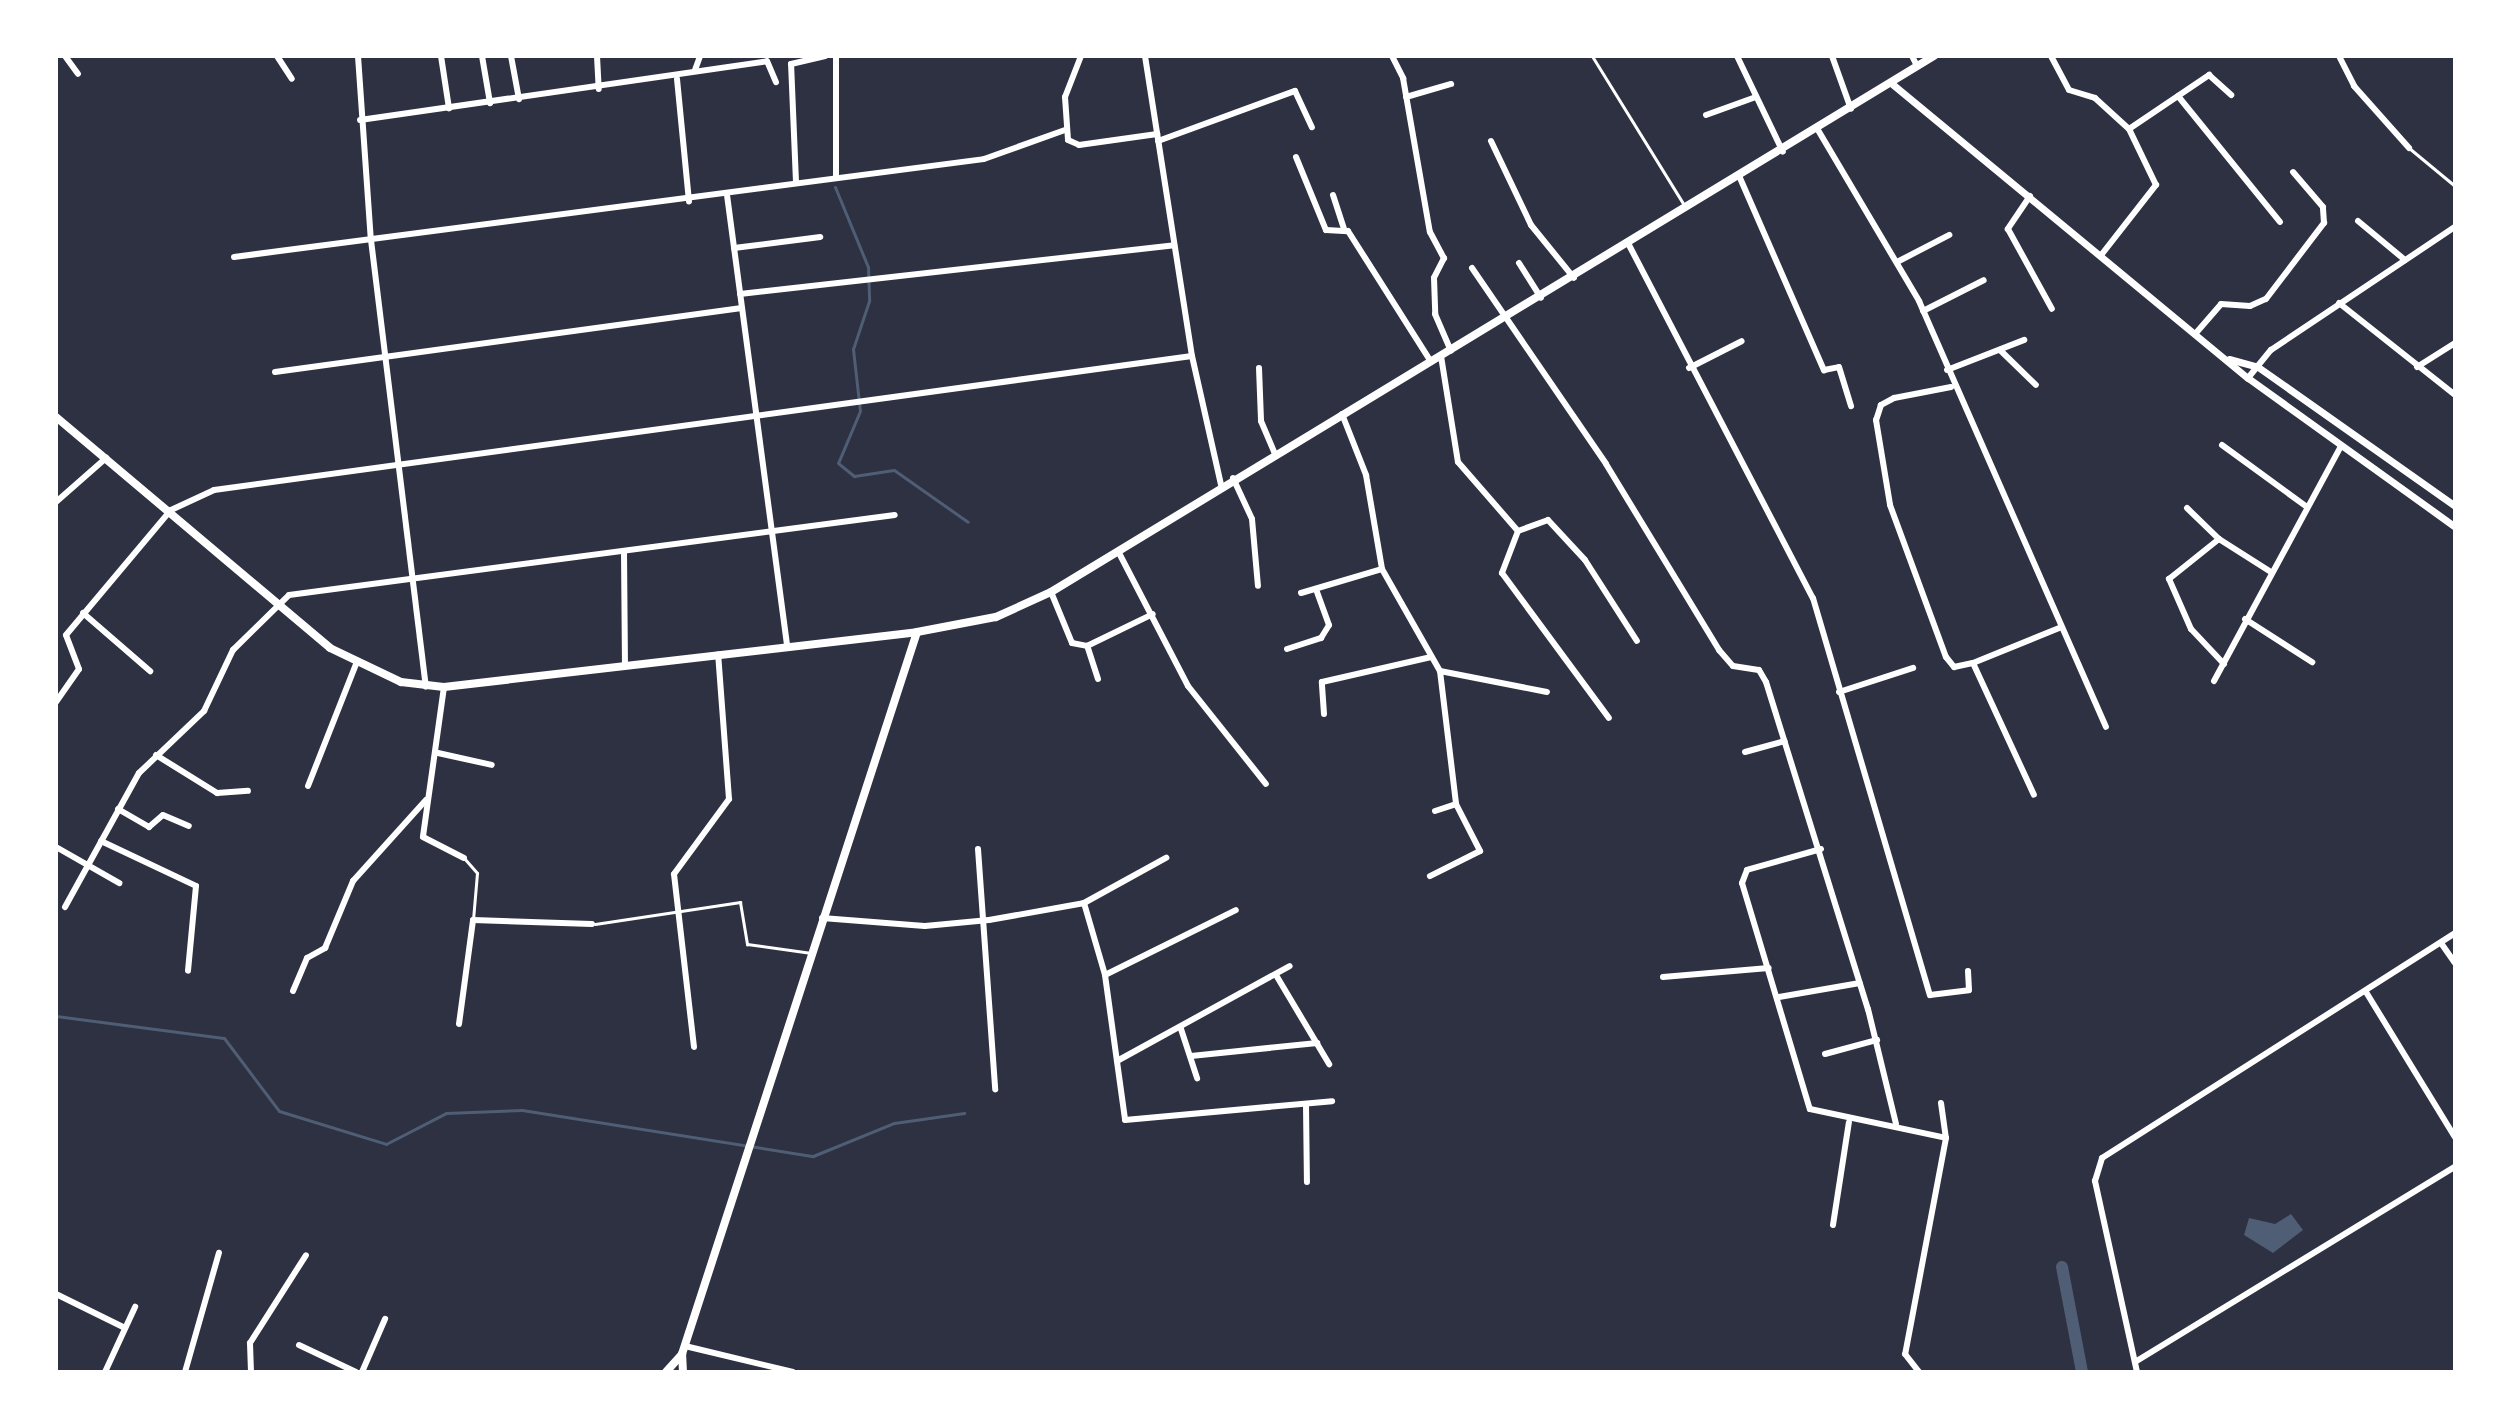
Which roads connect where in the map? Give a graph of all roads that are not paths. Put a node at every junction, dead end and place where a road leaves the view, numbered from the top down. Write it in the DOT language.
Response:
graph roads {
  1 [pos="65,56"];
  2 [pos="277,56"];
  3 [pos="358,56"];
  4 [pos="441,56"];
  5 [pos="482,56"];
  6 [pos="511,56"];
  7 [pos="597,56"];
  8 [pos="700,56"];
  9 [pos="825,56"];
  10 [pos="836,56"];
  11 [pos="1081,56"];
  12 [pos="1145,56"];
  13 [pos="1392,56"];
  14 [pos="1592,56"];
  15 [pos="1737,56"];
  16 [pos="1832,56"];
  17 [pos="1912,56"];
  18 [pos="1934,56"];
  19 [pos="2051,56"];
  20 [pos="2339,56"];
  21 [pos="1917,66"];
  22 [pos="695,70"];
  23 [pos="78,74"];
  24 [pos="292,79"];
  25 [pos="677,79"];
  26 [pos="776,82"];
  27 [pos="1891,83"];
  28 [pos="1451,84"];
  29 [pos="599,89"];
  30 [pos="2231,95"];
  31 [pos="2178,96"];
  32 [pos="1406,97"];
  33 [pos="1756,97"];
  34 [pos="519,99"];
  35 [pos="490,103"];
  36 [pos="449,108"];
  37 [pos="1851,109"];
  38 [pos="1706,115"];
  39 [pos="360,120"];
  40 [pos="1312,127"];
  41 [pos="2129,129"];
  42 [pos="1065,130"];
  43 [pos="1818,130"];
  44 [pos="1158,137"];
  45 [pos="1491,141"];
  46 [pos="2409,148"];
  47 [pos="1783,152"];
  48 [pos="1296,157"];
  49 [pos="2293,172"];
  50 [pos="837,176"];
  51 [pos="1740,178"];
  52 [pos="796,182"];
  53 [pos="2455,186"];
  54 [pos="727,195"];
  55 [pos="1333,195"];
  56 [pos="2030,196"];
  57 [pos="689,201"];
  58 [pos="1686,210"];
  59 [pos="2358,221"];
  60 [pos="2280,222"];
  61 [pos="2455,227"];
  62 [pos="1344,228"];
  63 [pos="1949,235"];
  64 [pos="820,237"];
  65 [pos="371,240"];
  66 [pos="1174,245"];
  67 [pos="1629,245"];
  68 [pos="734,248"];
  69 [pos="2102,254"];
  70 [pos="234,257"];
  71 [pos="2405,260"];
  72 [pos="1897,262"];
  73 [pos="1519,263"];
  74 [pos="1472,268"];
  75 [pos="1574,278"];
  76 [pos="1984,280"];
  77 [pos="740,294"];
  78 [pos="1541,298"];
  79 [pos="2339,303"];
  80 [pos="742,308"];
  81 [pos="2052,309"];
  82 [pos="1923,311"];
  83 [pos="1506,319"];
  84 [pos="2196,333"];
  85 [pos="2024,340"];
  86 [pos="1742,341"];
  87 [pos="2455,343"];
  88 [pos="2000,350"];
  89 [pos="1451,351"];
  90 [pos="1192,356"];
  91 [pos="1441,356"];
  92 [pos="385,358"];
  93 [pos="2227,358"];
  94 [pos="1431,362"];
  95 [pos="2258,367"];
  96 [pos="2417,367"];
  97 [pos="1259,368"];
  98 [pos="1689,368"];
  99 [pos="1947,370"];
  100 [pos="275,372"];
  101 [pos="2248,378"];
  102 [pos="2036,385"];
  103 [pos="1951,387"];
  104 [pos="2455,395"];
  105 [pos="1851,406"];
  106 [pos="1342,414"];
  107 [pos="758,415"];
  108 [pos="56,417"];
  109 [pos="2222,445"];
  110 [pos="2340,448"];
  111 [pos="1275,454"];
  112 [pos="106,458"];
  113 [pos="398,465"];
  114 [pos="1233,478"];
  115 [pos="1221,485"];
  116 [pos="56,502"];
  117 [pos="2455,506"];
  118 [pos="2307,507"];
  119 [pos="2187,508"];
  120 [pos="171,510"];
  121 [pos="895,515"];
  122 [pos="2455,527"];
  123 [pos="773,528"];
  124 [pos="1518,531"];
  125 [pos="2219,539"];
  126 [pos="1118,551"];
  127 [pos="624,552"];
  128 [pos="1382,569"];
  129 [pos="2271,572"];
  130 [pos="412,579"];
  131 [pos="1258,586"];
  132 [pos="1316,589"];
  133 [pos="1051,592"];
  134 [pos="1301,593"];
  135 [pos="277,602"];
  136 [pos="83,613"];
  137 [pos="1153,614"];
  138 [pos="2245,619"];
  139 [pos="2059,628"];
  140 [pos="917,632"];
  141 [pos="66,635"];
  142 [pos="56,638"];
  143 [pos="1637,641"];
  144 [pos="787,646"];
  145 [pos="1087,646"];
  146 [pos="1287,649"];
  147 [pos="718,654"];
  148 [pos="1431,657"];
  149 [pos="2312,662"];
  150 [pos="1973,663"];
  151 [pos="356,664"];
  152 [pos="2224,664"];
  153 [pos="625,666"];
  154 [pos="1913,668"];
  155 [pos="150,671"];
  156 [pos="1440,671"];
  157 [pos="1098,679"];
  158 [pos="2214,681"];
  159 [pos="426,687"];
  160 [pos="444,687"];
  161 [pos="1547,692"];
  162 [pos="1839,692"];
  163 [pos="56,702"];
  164 [pos="1324,714"];
  165 [pos="1609,718"];
  166 [pos="2106,727"];
  167 [pos="1785,741"];
  168 [pos="1745,752"];
  169 [pos="438,753"];
  170 [pos="156,755"];
  171 [pos="492,765"];
  172 [pos="1266,784"];
  173 [pos="308,786"];
  174 [pos="248,791"];
  175 [pos="2034,795"];
  176 [pos="426,800"];
  177 [pos="1456,804"];
  178 [pos="118,809"];
  179 [pos="1435,811"];
  180 [pos="189,826"];
  181 [pos="101,841"];
  182 [pos="56,847"];
  183 [pos="978,849"];
  184 [pos="1821,849"];
  185 [pos="464,858"];
  186 [pos="1166,858"];
  187 [pos="88,865"];
  188 [pos="1430,876"];
  189 [pos="119,883"];
  190 [pos="1084,903"];
  191 [pos="65,907"];
  192 [pos="1236,910"];
  193 [pos="678,912"];
  194 [pos="822,918"];
  195 [pos="473,920"];
  196 [pos="989,920"];
  197 [pos="592,924"];
  198 [pos="2455,933"];
  199 [pos="2441,943"];
  200 [pos="811,953"];
  201 [pos="2455,963"];
  202 [pos="1290,966"];
  203 [pos="1769,968"];
  204 [pos="188,971"];
  205 [pos="1968,971"];
  206 [pos="1105,975"];
  207 [pos="1276,975"];
  208 [pos="1663,977"];
  209 [pos="1860,983"];
  210 [pos="293,991"];
  211 [pos="2366,992"];
  212 [pos="1779,997"];
  213 [pos="459,1024"];
  214 [pos="1181,1029"];
  215 [pos="1877,1040"];
  216 [pos="1317,1043"];
  217 [pos="694,1047"];
  218 [pos="1825,1054"];
  219 [pos="1191,1056"];
  220 [pos="1117,1061"];
  221 [pos="1329,1064"];
  222 [pos="1197,1078"];
  223 [pos="995,1089"];
  224 [pos="1332,1101"];
  225 [pos="1941,1103"];
  226 [pos="1306,1105"];
  227 [pos="1849,1122"];
  228 [pos="1896,1124"];
  229 [pos="2455,1137"];
  230 [pos="1946,1138"];
  231 [pos="2455,1167"];
  232 [pos="1307,1182"];
  233 [pos="1833,1225"];
  234 [pos="219,1253"];
  235 [pos="306,1255"];
  236 [pos="56,1294"];
  237 [pos="135,1307"];
  238 [pos="385,1319"];
  239 [pos="125,1328"];
  240 [pos="299,1345"];
  241 [pos="683,1350"];
  242 [pos="2135,1362"];
  243 [pos="105,1372"];
  244 [pos="185,1372"];
  245 [pos="251,1372"];
  246 [pos="356,1372"];
  247 [pos="362,1372"];
  248 [pos="666,1372"];
  249 [pos="683,1372"];
  250 [pos="793,1372"];
  251 [pos="1919,1372"];
  252 [pos="2137,1372"];
  1 -- 23 [label="street"];
  2 -- 24 [label="street"];
  3 -- 39 [label="street"];
  4 -- 36 [label="street"];
  5 -- 35 [label="street"];
  6 -- 34 [label="street"];
  7 -- 29 [label="street"];
  8 -- 22 [label="street"];
  9 -- 52 [label="street"];
  10 -- 50 [label="street"];
  11 -- 42 [label="street"];
  12 -- 44 [label="street"];
  13 -- 32 [label="street"];
  14 -- 58 [label="lane"];
  15 -- 33 [label="street"];
  16 -- 37 [label="street"];
  17 -- 21 [label="street"];
  18 -- 21 [label="main road"];
  19 -- 41 [label="street"];
  20 -- 46 [label="street"];
  21 -- 27 [label="main road"];
  22 -- 25 [label="street"];
  22 -- 26 [label="street"];
  25 -- 29 [label="street"];
  25 -- 57 [label="street"];
  27 -- 37 [label="main road"];
  27 -- 56 [label="street"];
  28 -- 32 [label="street"];
  29 -- 34 [label="street"];
  30 -- 31 [label="street"];
  31 -- 41 [label="street"];
  31 -- 60 [label="street"];
  32 -- 89 [label="street"];
  33 -- 38 [label="street"];
  33 -- 47 [label="street"];
  34 -- 35 [label="street"];
  35 -- 36 [label="street"];
  36 -- 39 [label="street"];
  37 -- 43 [label="main road"];
  39 -- 65 [label="street"];
  40 -- 44 [label="street"];
  41 -- 69 [label="street"];
  42 -- 44 [label="street"];
  42 -- 50 [label="street"];
  43 -- 47 [label="main road"];
  43 -- 72 [label="street"];
  44 -- 66 [label="street"];
  45 -- 75 [label="street"];
  46 -- 53 [label="lane"];
  47 -- 51 [label="main road"];
  48 -- 62 [label="street"];
  49 -- 84 [label="street"];
  50 -- 52 [label="street"];
  51 -- 58 [label="main road"];
  51 -- 105 [label="street"];
  52 -- 54 [label="street"];
  54 -- 57 [label="street"];
  54 -- 68 [label="street"];
  55 -- 62 [label="street"];
  56 -- 69 [label="street"];
  56 -- 81 [label="street"];
  57 -- 65 [label="street"];
  58 -- 67 [label="main road"];
  59 -- 71 [label="street"];
  61 -- 71 [label="street"];
  62 -- 94 [label="street"];
  63 -- 72 [label="street"];
  64 -- 68 [label="street"];
  65 -- 70 [label="street"];
  65 -- 92 [label="street"];
  66 -- 77 [label="street"];
  66 -- 90 [label="street"];
  67 -- 75 [label="main road"];
  67 -- 98 [label="street"];
  68 -- 77 [label="street"];
  69 -- 84 [label="street"];
  71 -- 79 [label="street"];
  72 -- 82 [label="street"];
  73 -- 78 [label="street"];
  74 -- 83 [label="street"];
  75 -- 78 [label="main road"];
  76 -- 82 [label="street"];
  77 -- 80 [label="street"];
  78 -- 83 [label="main road"];
  79 -- 95 [label="street"];
  79 -- 96 [label="street"];
  80 -- 92 [label="street"];
  80 -- 107 [label="street"];
  82 -- 99 [label="street"];
  83 -- 89 [label="main road"];
  83 -- 167 [label="street"];
  84 -- 93 [label="street"];
  85 -- 88 [label="street"];
  86 -- 98 [label="street"];
  87 -- 96 [label="street"];
  88 -- 99 [label="street"];
  88 -- 102 [label="street"];
  89 -- 91 [label="main road"];
  90 -- 107 [label="street"];
  90 -- 115 [label="street"];
  91 -- 94 [label="main road"];
  91 -- 124 [label="street"];
  92 -- 100 [label="street"];
  92 -- 113 [label="street"];
  93 -- 95 [label="street"];
  93 -- 101 [label="street"];
  94 -- 106 [label="main road"];
  95 -- 101 [label="street"];
  95 -- 117 [label="street"];
  96 -- 104 [label="street"];
  97 -- 111 [label="street"];
  98 -- 162 [label="street"];
  99 -- 103 [label="street"];
  101 -- 110 [label="street"];
  103 -- 139 [label="street"];
  103 -- 150 [label="street"];
  106 -- 111 [label="main road"];
  106 -- 128 [label="street"];
  107 -- 113 [label="street"];
  107 -- 123 [label="street"];
  108 -- 112 [label="main road"];
  109 -- 118 [label="street"];
  110 -- 118 [label="street"];
  110 -- 122 [label="street"];
  111 -- 114 [label="main road"];
  112 -- 116 [label="street"];
  112 -- 120 [label="main road"];
  113 -- 120 [label="street"];
  113 -- 130 [label="street"];
  114 -- 115 [label="main road"];
  114 -- 131 [label="street"];
  115 -- 126 [label="main road"];
  118 -- 129 [label="street"];
  119 -- 125 [label="street"];
  120 -- 135 [label="main road"];
  120 -- 136 [label="street"];
  121 -- 123 [label="street"];
  123 -- 127 [label="street"];
  123 -- 144 [label="street"];
  124 -- 143 [label="street"];
  124 -- 165 [label="street"];
  125 -- 129 [label="street"];
  125 -- 152 [label="street"];
  126 -- 133 [label="main road"];
  126 -- 137 [label="street"];
  127 -- 130 [label="street"];
  127 -- 153 [label="street"];
  128 -- 132 [label="street"];
  128 -- 148 [label="street"];
  129 -- 138 [label="street"];
  130 -- 135 [label="street"];
  130 -- 159 [label="street"];
  132 -- 134 [label="street"];
  132 -- 146 [label="street"];
  133 -- 140 [label="main road"];
  133 -- 145 [label="street"];
  135 -- 151 [label="main road"];
  135 -- 170 [label="street"];
  136 -- 141 [label="street"];
  136 -- 155 [label="street"];
  137 -- 145 [label="street"];
  137 -- 172 [label="street"];
  138 -- 149 [label="street"];
  138 -- 152 [label="street"];
  139 -- 150 [label="street"];
  139 -- 166 [label="street"];
  140 -- 144 [label="main road"];
  140 -- 194 [label="main road"];
  141 -- 142 [label="street"];
  141 -- 163 [label="street"];
  144 -- 147 [label="main road"];
  145 -- 157 [label="street"];
  147 -- 153 [label="main road"];
  147 -- 193 [label="street"];
  148 -- 156 [label="street"];
  148 -- 164 [label="street"];
  150 -- 175 [label="street"];
  151 -- 159 [label="main road"];
  151 -- 173 [label="street"];
  152 -- 158 [label="street"];
  153 -- 160 [label="main road"];
  154 -- 162 [label="street"];
  156 -- 161 [label="street"];
  156 -- 177 [label="street"];
  159 -- 160 [label="main road"];
  160 -- 169 [label="street"];
  162 -- 205 [label="street"];
  167 -- 168 [label="street"];
  167 -- 184 [label="street"];
  169 -- 171 [label="street"];
  169 -- 176 [label="street"];
  170 -- 174 [label="street"];
  170 -- 178 [label="street"];
  176 -- 185 [label="street"];
  176 -- 210 [label="street"];
  177 -- 179 [label="street"];
  177 -- 188 [label="street"];
  178 -- 180 [label="street"];
  178 -- 181 [label="street"];
  181 -- 187 [label="street"];
  181 -- 204 [label="street"];
  182 -- 187 [label="street"];
  183 -- 196 [label="street"];
  184 -- 203 [label="street"];
  184 -- 209 [label="street"];
  185 -- 195 [label="lane"];
  186 -- 190 [label="street"];
  187 -- 189 [label="street"];
  187 -- 191 [label="street"];
  190 -- 196 [label="street"];
  190 -- 206 [label="street"];
  192 -- 206 [label="street"];
  193 -- 197 [label="lane"];
  193 -- 200 [label="lane"];
  193 -- 217 [label="street"];
  194 -- 196 [label="street"];
  194 -- 200 [label="main road"];
  195 -- 197 [label="street"];
  195 -- 213 [label="street"];
  196 -- 223 [label="street"];
  198 -- 199 [label="street"];
  199 -- 201 [label="street"];
  199 -- 211 [label="street"];
  200 -- 241 [label="main road"];
  202 -- 207 [label="street"];
  203 -- 208 [label="street"];
  203 -- 212 [label="street"];
  206 -- 220 [label="street"];
  207 -- 214 [label="street"];
  207 -- 216 [label="street"];
  209 -- 212 [label="street"];
  209 -- 215 [label="street"];
  211 -- 229 [label="street"];
  211 -- 242 [label="street"];
  212 -- 227 [label="street"];
  214 -- 219 [label="street"];
  214 -- 220 [label="street"];
  215 -- 218 [label="street"];
  215 -- 228 [label="street"];
  216 -- 219 [label="street"];
  216 -- 221 [label="street"];
  219 -- 222 [label="street"];
  220 -- 226 [label="street"];
  224 -- 226 [label="street"];
  225 -- 230 [label="street"];
  226 -- 232 [label="street"];
  227 -- 228 [label="street"];
  227 -- 233 [label="street"];
  228 -- 230 [label="street"];
  230 -- 251 [label="street"];
  231 -- 242 [label="street"];
  234 -- 244 [label="street"];
  235 -- 245 [label="street"];
  236 -- 239 [label="street"];
  237 -- 239 [label="street"];
  238 -- 247 [label="street"];
  239 -- 243 [label="street"];
  240 -- 246 [label="street"];
  241 -- 248 [label="main road"];
  241 -- 249 [label="main road"];
  241 -- 250 [label="street"];
  242 -- 252 [label="street"];
}
